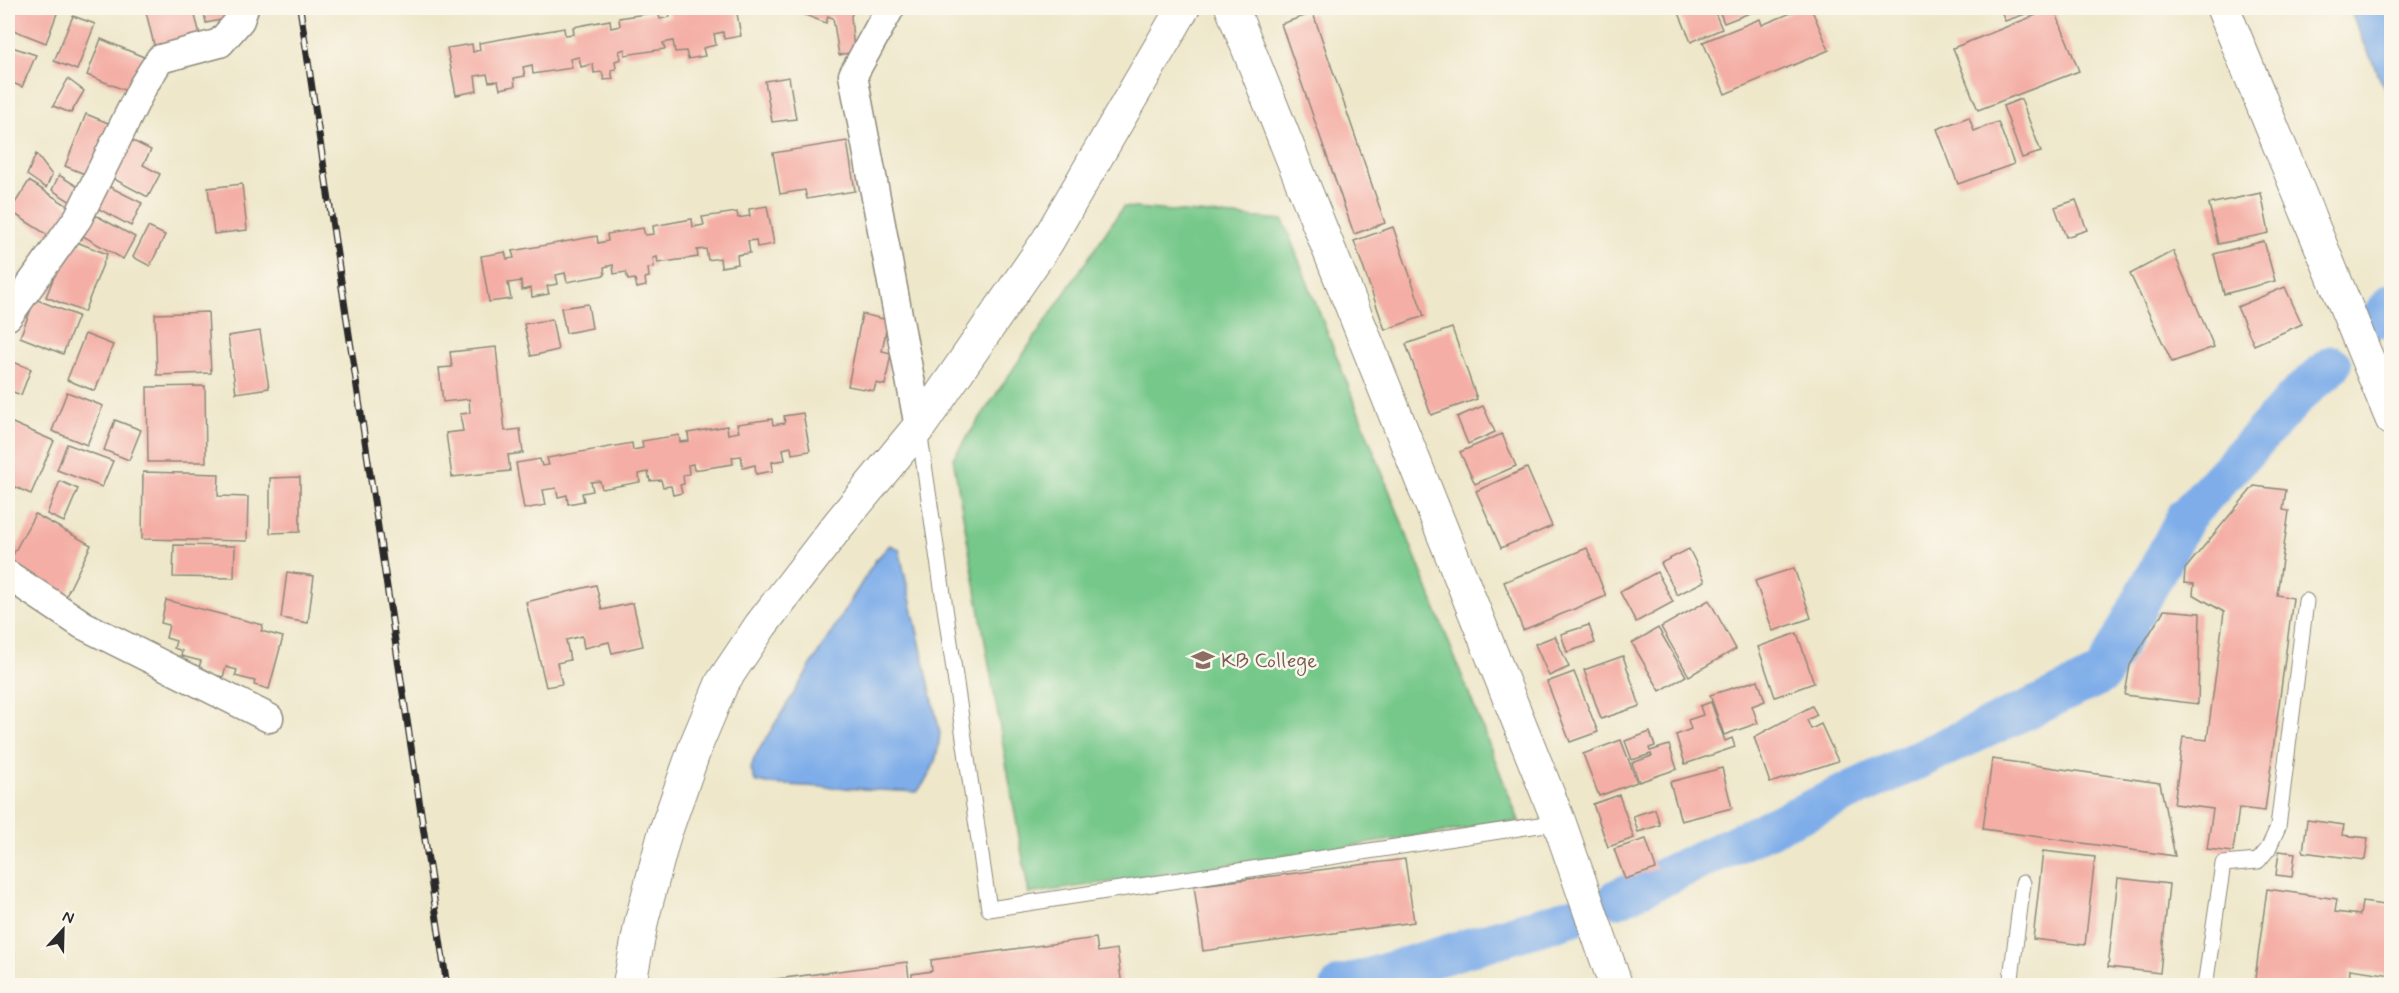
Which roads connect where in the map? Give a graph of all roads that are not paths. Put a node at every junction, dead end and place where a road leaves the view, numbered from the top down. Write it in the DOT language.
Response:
graph roads {
  1 [pos="244,8"];
  2 [pos="890,8"];
  3 [pos="1183,8"];
  4 [pos="1232,8"];
  5 [pos="2223,8"];
  6 [pos="8,315"];
  7 [pos="2391,419"];
  8 [pos="919,426"];
  9 [pos="8,575"];
  10 [pos="2306,602"];
  11 [pos="269,718"];
  12 [pos="1558,822"];
  13 [pos="2024,883"];
  14 [pos="629,986"];
  15 [pos="1616,986"];
  16 [pos="2010,986"];
  17 [pos="2205,986"];
  1 -- 6 [label="street"];
  2 -- 8 [label="street"];
  3 -- 8 [label="street"];
  4 -- 12 [label="street"];
  5 -- 7 [label="street"];
  8 -- 12 [label="lane"];
  8 -- 14 [label="street"];
  9 -- 11 [label="street"];
  10 -- 17 [label="lane"];
  12 -- 15 [label="street"];
  13 -- 16 [label="lane"];
}
